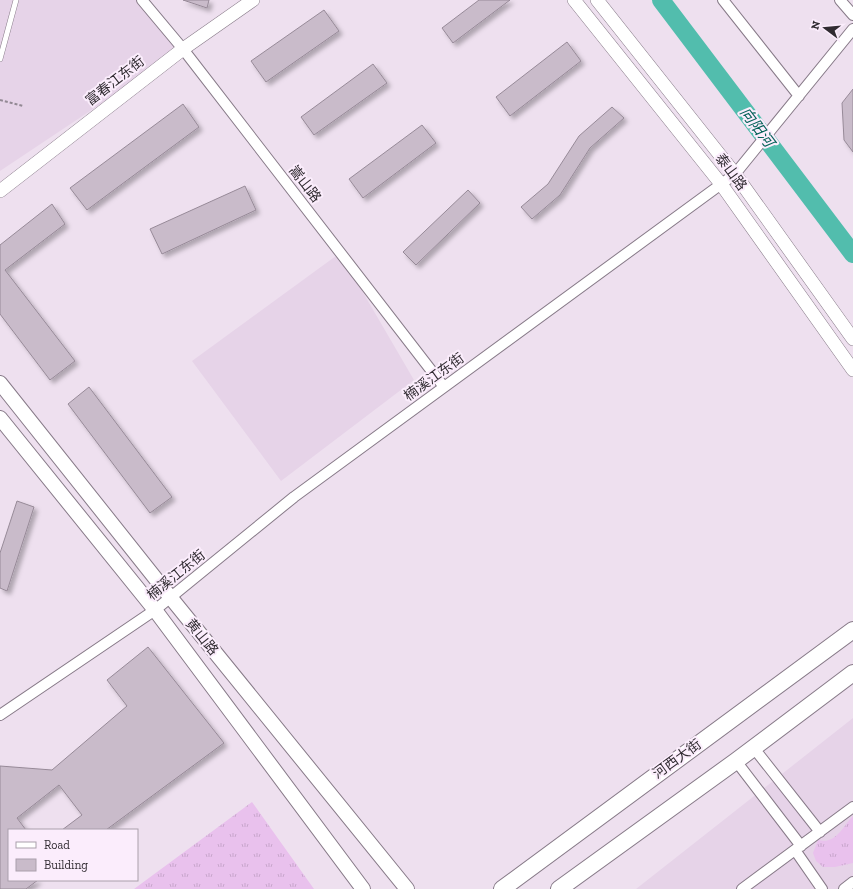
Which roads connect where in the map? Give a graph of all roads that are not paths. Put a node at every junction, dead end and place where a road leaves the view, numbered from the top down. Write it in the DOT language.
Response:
graph roads {
  1 [pos="16,0"];
  2 [pos="142,0"];
  3 [pos="253,0"];
  4 [pos="574,0"];
  5 [pos="597,0"];
  6 [pos="723,0"];
  7 [pos="840,0"];
  8 [pos="853,15"];
  9 [pos="853,29"];
  10 [pos="183,49"];
  11 [pos="0,59"];
  12 [pos="799,96"];
  13 [pos="735,174"];
  14 [pos="721,184"];
  15 [pos="0,191"];
  16 [pos="853,339"];
  17 [pos="853,370"];
  18 [pos="0,383"];
  19 [pos="444,387"];
  20 [pos="0,418"];
  21 [pos="170,598"];
  22 [pos="155,610"];
  23 [pos="853,630"];
  24 [pos="853,673"];
  25 [pos="0,715"];
  26 [pos="753,747"];
  27 [pos="736,761"];
  28 [pos="853,807"];
  29 [pos="820,832"];
  30 [pos="798,848"];
  31 [pos="853,882"];
  32 [pos="362,889"];
  33 [pos="407,889"];
  34 [pos="502,889"];
  35 [pos="559,889"];
  36 [pos="742,889"];
  37 [pos="822,889"];
  38 [pos="844,889"];
  1 -- 11 [label="lane"];
  2 -- 10 [label="street, 嵩山路"];
  3 -- 10 [label="street, 富春江东街"];
  4 -- 14 [label="street, 泰山路"];
  5 -- 13 [label="street, 泰山路"];
  6 -- 12 [label="street"];
  7 -- 8 [label="street"];
  9 -- 12 [label="street, 楠溪江东街"];
  10 -- 15 [label="street, 富春江东街"];
  10 -- 19 [label="street, 嵩山路"];
  12 -- 13 [label="street, 楠溪江东街"];
  13 -- 14 [label="street, 楠溪江东街"];
  13 -- 16 [label="street, 泰山路"];
  14 -- 17 [label="street, 泰山路"];
  14 -- 19 [label="street, 楠溪江东街"];
  18 -- 21 [label="main road, 黄山路"];
  19 -- 21 [label="street, 楠溪江东街"];
  20 -- 22 [label="main road, 黄山路"];
  21 -- 22 [label="street, 楠溪江东街"];
  21 -- 33 [label="main road, 黄山路"];
  22 -- 25 [label="street, 楠溪江东街"];
  22 -- 32 [label="main road, 黄山路"];
  23 -- 34 [label="main road, 河西大街"];
  24 -- 26 [label="main road"];
  26 -- 27 [label="main road"];
  26 -- 29 [label="street"];
  27 -- 30 [label="street"];
  27 -- 35 [label="main road"];
  28 -- 29 [label="street"];
  29 -- 30 [label="street"];
  30 -- 36 [label="street"];
  30 -- 37 [label="street"];
  31 -- 38 [label="street"];
}
